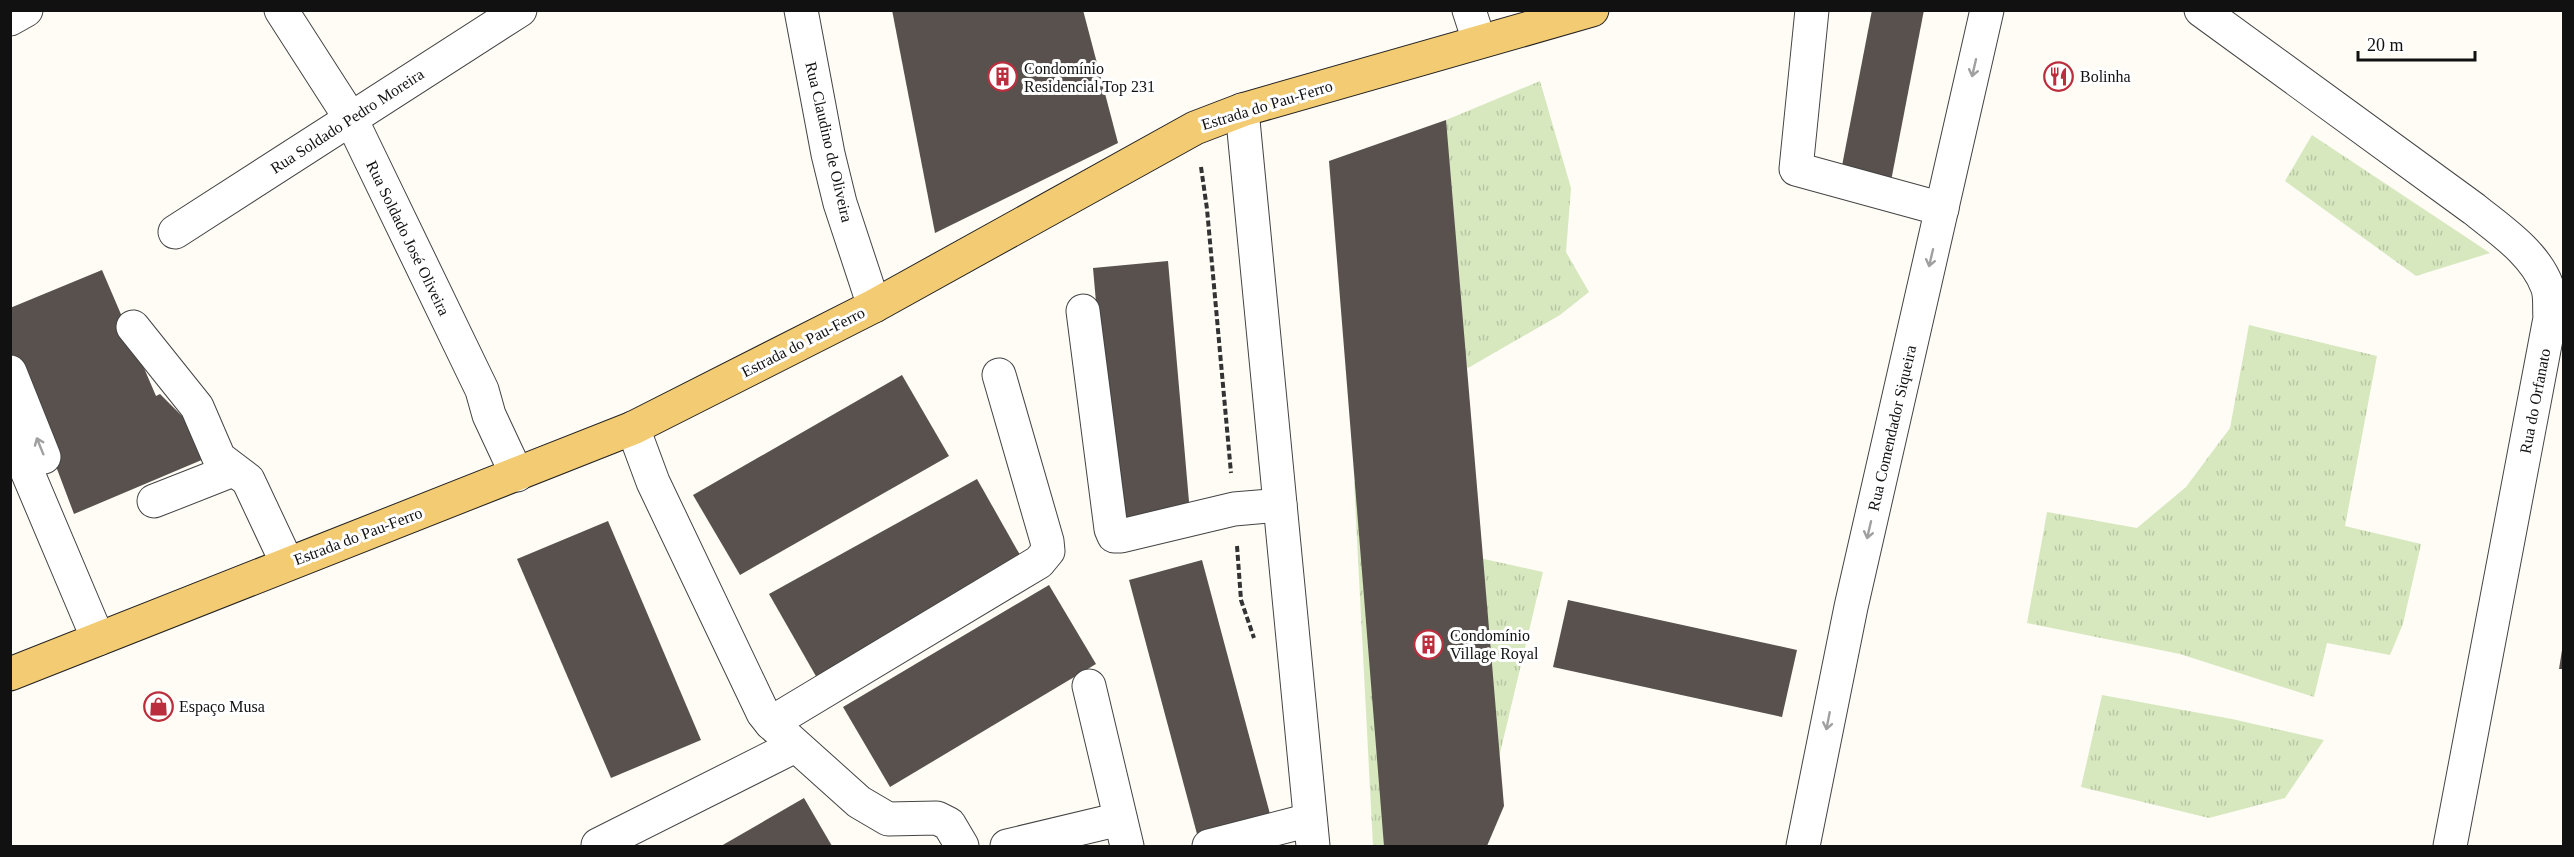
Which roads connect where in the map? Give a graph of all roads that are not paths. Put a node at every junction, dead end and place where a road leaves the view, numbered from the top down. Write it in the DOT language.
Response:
graph roads {
  1 [pos="26,10"];
  2 [pos="281,10"];
  3 [pos="520,10"];
  4 [pos="801,10"];
  5 [pos="1469,10"];
  6 [pos="1592,10"];
  7 [pos="1812,10"];
  8 [pos="1987,10"];
  9 [pos="2201,10"];
  10 [pos="10,19"];
  11 [pos="1479,41"];
  12 [pos="1242,110"];
  13 [pos="351,119"];
  14 [pos="1942,209"];
  15 [pos="175,232"];
  16 [pos="2556,291"];
  17 [pos="874,306"];
  18 [pos="1083,311"];
  19 [pos="133,327"];
  20 [pos="10,372"];
  21 [pos="999,375"];
  22 [pos="633,428"];
  23 [pos="10,431"];
  24 [pos="233,470"];
  25 [pos="517,475"];
  26 [pos="154,501"];
  27 [pos="1280,505"];
  28 [pos="287,563"];
  29 [pos="72,578"];
  30 [pos="98,639"];
  31 [pos="10,674"];
  32 [pos="1089,686"];
  33 [pos="771,723"];
  34 [pos="795,746"];
  35 [pos="1124,832"];
  36 [pos="1312,833"];
  37 [pos="598,845"];
  38 [pos="962,846"];
  39 [pos="1007,846"];
  40 [pos="1209,846"];
  41 [pos="1803,846"];
  42 [pos="2450,846"];
  1 -- 10 [label="street"];
  2 -- 13 [label="street, Rua Soldado José Oliveira"];
  3 -- 13 [label="street, Rua Soldado Pedro Moreira"];
  4 -- 17 [label="street, Rua Claudino de Oliveira"];
  5 -- 11 [label="street"];
  6 -- 11 [label="main road, Estrada do Pau-Ferro"];
  7 -- 14 [label="street"];
  8 -- 14 [label="street, Rua Comendador Siqueira, one-way"];
  9 -- 16 [label="street, Rua do Orfanato"];
  11 -- 12 [label="main road, Estrada do Pau-Ferro"];
  12 -- 17 [label="main road, Estrada do Pau-Ferro"];
  12 -- 27 [label="street"];
  13 -- 15 [label="street, Rua Soldado Pedro Moreira"];
  13 -- 25 [label="street, Rua Soldado José Oliveira"];
  14 -- 41 [label="street, Rua Comendador Siqueira, one-way"];
  16 -- 42 [label="street, Rua do Orfanato"];
  17 -- 22 [label="main road, Estrada do Pau-Ferro"];
  18 -- 27 [label="street"];
  19 -- 24 [label="street"];
  29 -- 20 [label="street, one-way"];
  21 -- 33 [label="street"];
  22 -- 25 [label="main road, Estrada do Pau-Ferro"];
  22 -- 33 [label="street"];
  23 -- 29 [label="street"];
  24 -- 26 [label="street"];
  24 -- 28 [label="street"];
  25 -- 28 [label="main road, Estrada do Pau-Ferro"];
  27 -- 36 [label="street"];
  28 -- 30 [label="main road, Estrada do Pau-Ferro"];
  29 -- 30 [label="street"];
  30 -- 31 [label="main road, Estrada do Pau-Ferro"];
  32 -- 35 [label="street"];
  33 -- 34 [label="street"];
  34 -- 37 [label="street"];
  34 -- 38 [label="street"];
  35 -- 39 [label="street"];
  36 -- 40 [label="street"];
}
